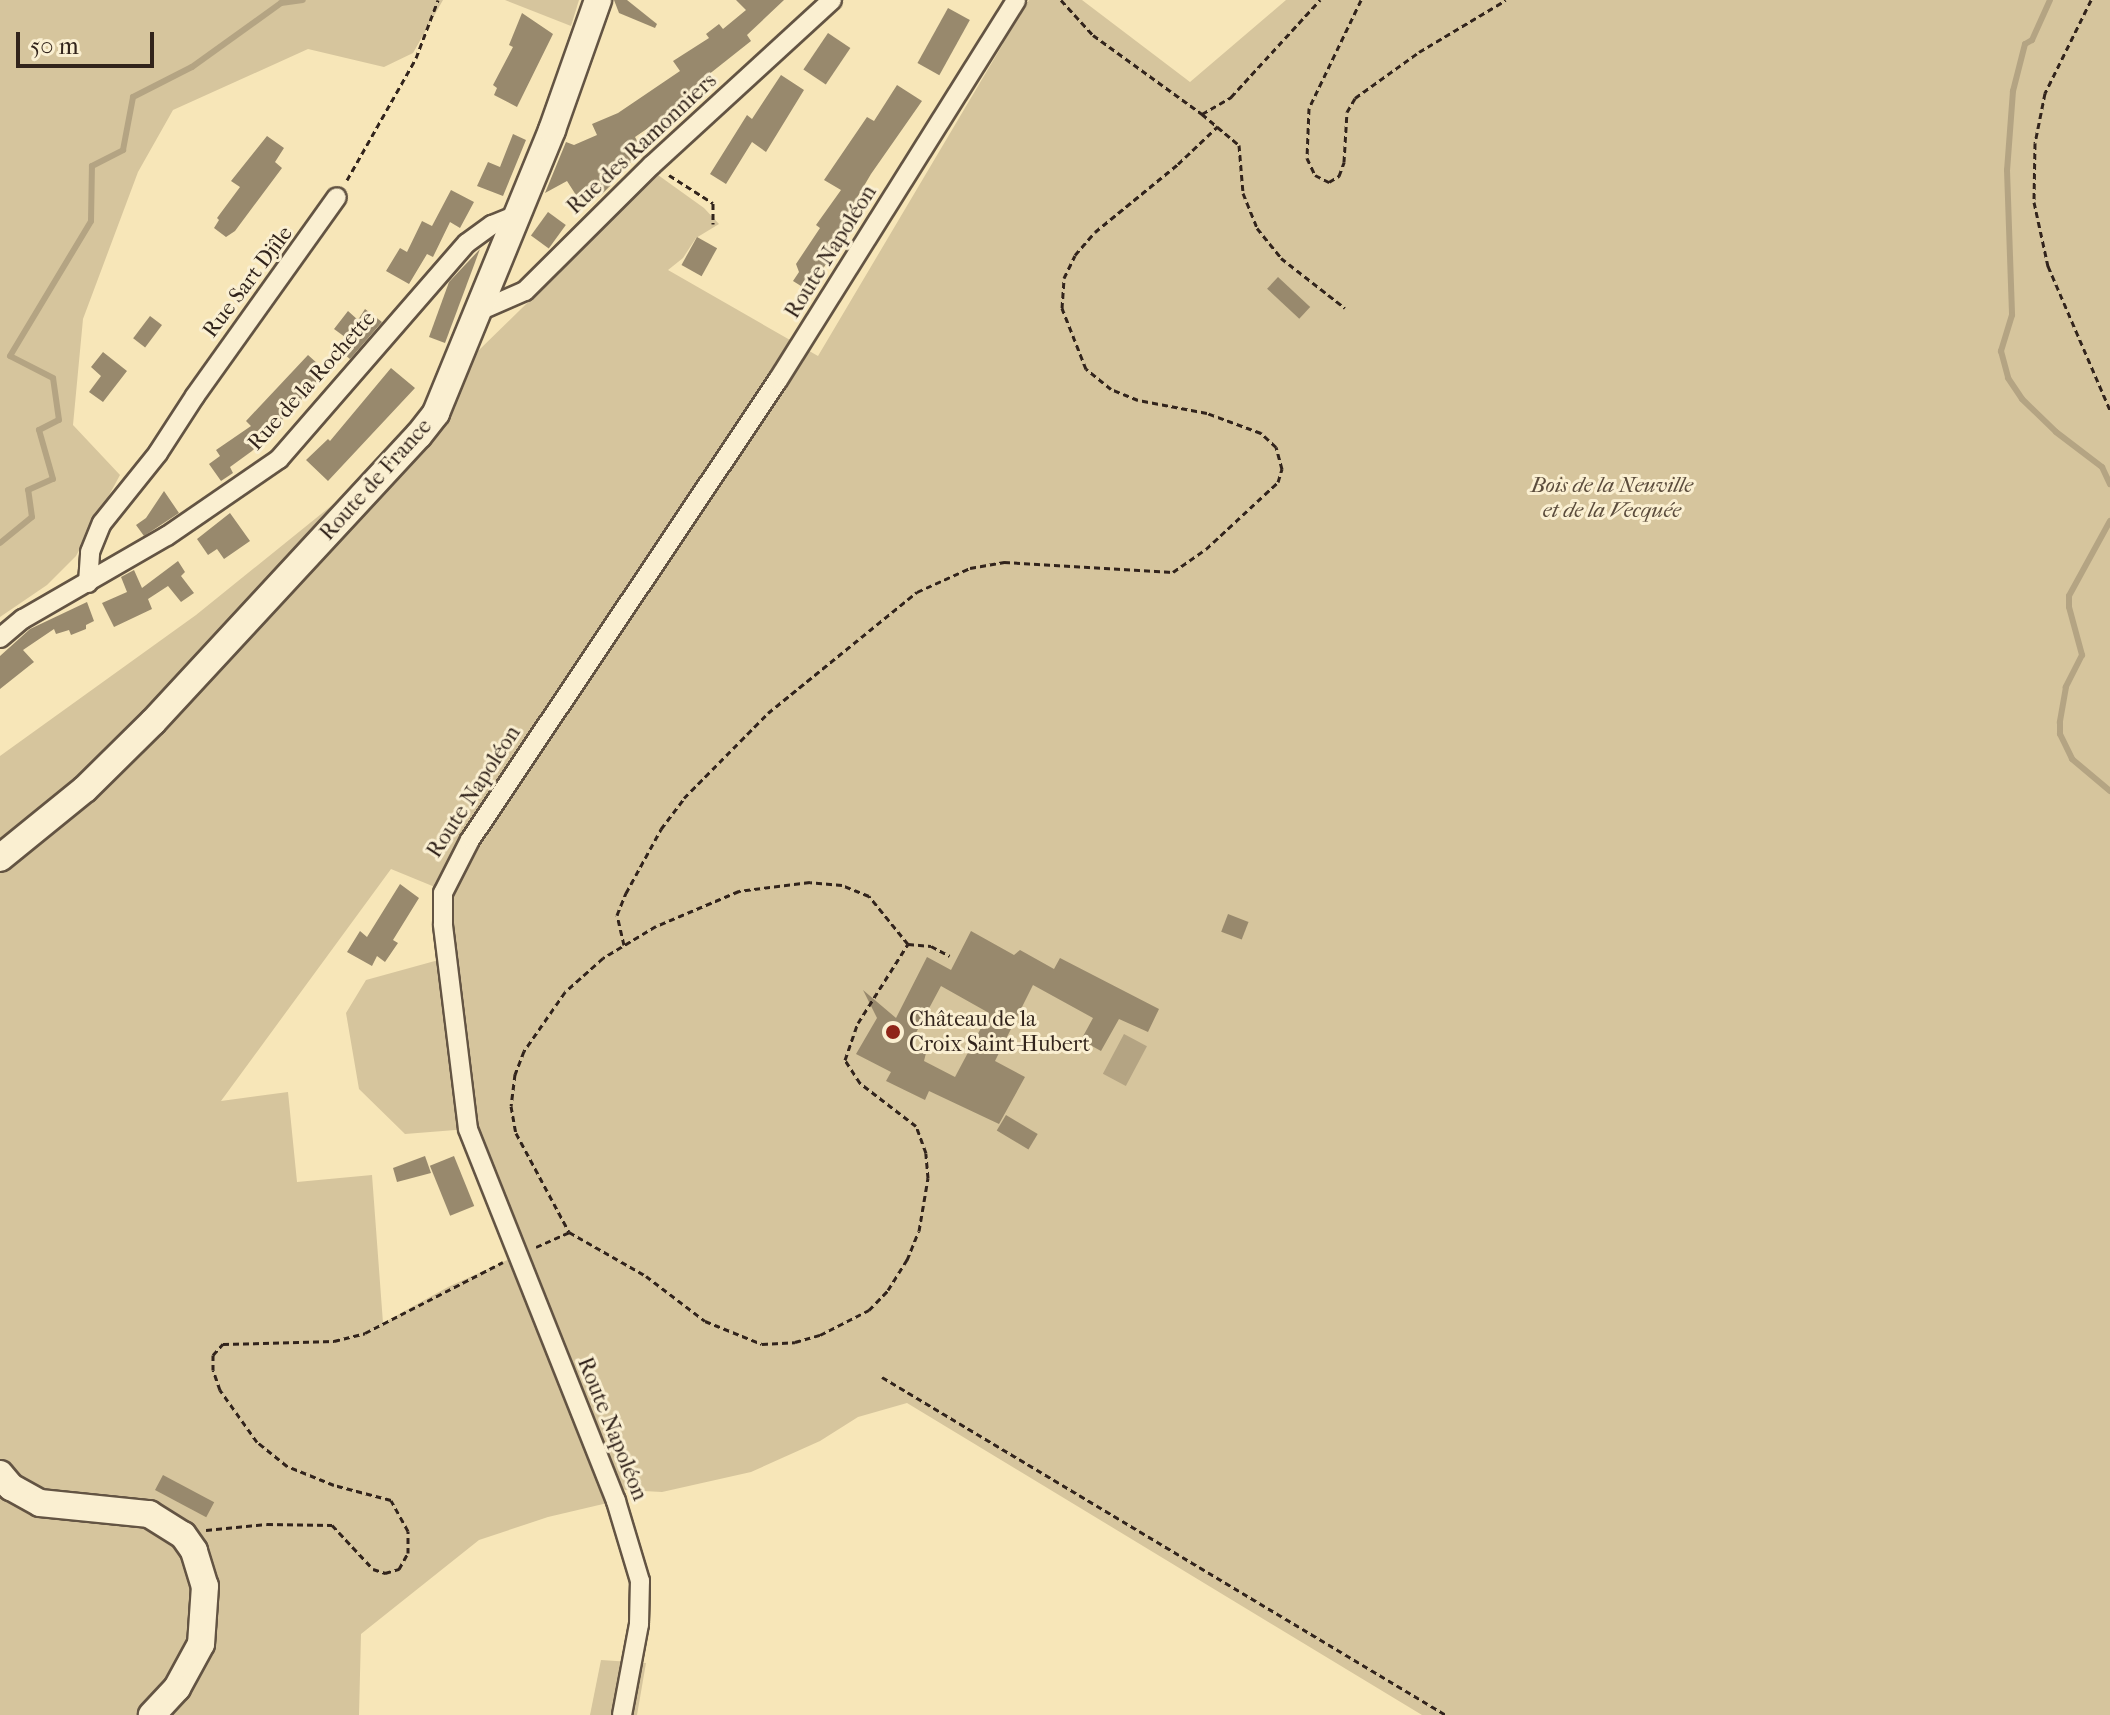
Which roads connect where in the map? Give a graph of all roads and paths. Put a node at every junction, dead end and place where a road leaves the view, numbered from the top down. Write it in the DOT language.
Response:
graph roads {
  1 [pos="438,0"];
  2 [pos="598,0"];
  3 [pos="832,0"];
  4 [pos="1016,0"];
  5 [pos="1061,0"];
  6 [pos="1320,0"];
  7 [pos="1361,0"];
  8 [pos="1506,0"];
  9 [pos="2091,0"];
  10 [pos="1202,114"];
  11 [pos="1218,126"];
  12 [pos="652,165"];
  13 [pos="337,197"];
  14 [pos="519,214"];
  15 [pos="713,224"];
  16 [pos="1345,308"];
  17 [pos="479,311"];
  18 [pos="2110,410"];
  19 [pos="88,583"];
  20 [pos="0,638"];
  21 [pos="0,858"];
  22 [pos="908,944"];
  23 [pos="624,945"];
  24 [pos="950,956"];
  25 [pos="569,1232"];
  26 [pos="516,1256"];
  27 [pos="882,1377"];
  28 [pos="0,1474"];
  29 [pos="183,1535"];
  30 [pos="152,1715"];
  31 [pos="622,1715"];
  32 [pos="1446,1715"];
  1 -- 13 [label="path"];
  2 -- 14 [label="main road, Route de France"];
  3 -- 12 [label="street, Rue des Ramonniers"];
  4 -- 26 [label="street, Route Napoléon"];
  5 -- 10 [label="path"];
  6 -- 10 [label="path"];
  7 -- 8 [label="path"];
  9 -- 18 [label="path"];
  10 -- 11 [label="path"];
  11 -- 16 [label="path"];
  11 -- 23 [label="path"];
  12 -- 15 [label="path"];
  12 -- 17 [label="street, Rue des Ramonniers"];
  13 -- 19 [label="street, Rue Sart Djîle"];
  14 -- 17 [label="main road, Route de France"];
  14 -- 19 [label="street, Rue de la Rochette"];
  17 -- 21 [label="main road, Route de France"];
  19 -- 20 [label="street, Rue de la Rochette"];
  22 -- 23 [label="path"];
  22 -- 24 [label="path"];
  22 -- 25 [label="path"];
  23 -- 25 [label="path"];
  25 -- 26 [label="path"];
  26 -- 29 [label="path"];
  26 -- 31 [label="street, Route Napoléon"];
  27 -- 32 [label="path"];
  28 -- 29 [label="main road"];
  29 -- 30 [label="main road"];
}
